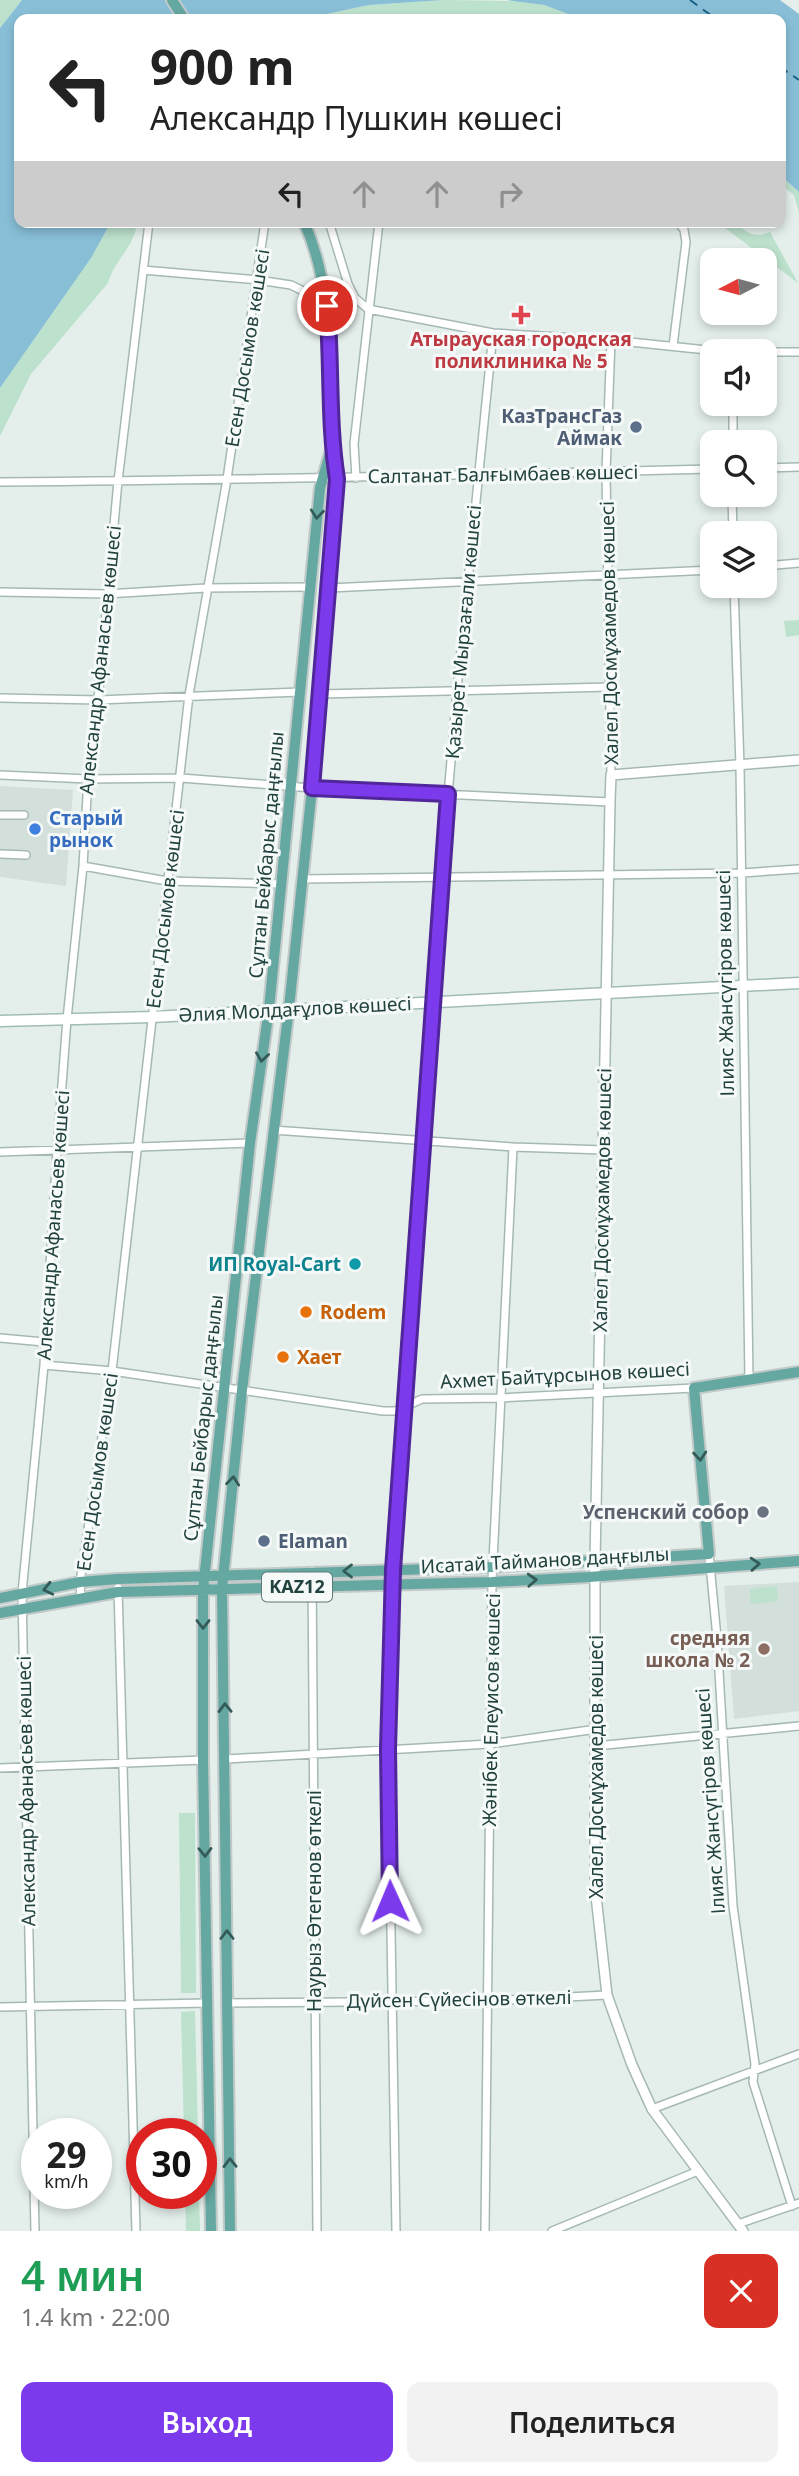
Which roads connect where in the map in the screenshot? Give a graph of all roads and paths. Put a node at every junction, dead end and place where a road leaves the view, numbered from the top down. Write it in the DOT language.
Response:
graph roads {
  1 [pos="148,228"];
  2 [pos="264,228"];
  3 [pos="306,228"];
  4 [pos="331,228"];
  5 [pos="378,228"];
  6 [pos="682,228"];
  7 [pos="143,270"];
  8 [pos="257,280"];
  9 [pos="303,291"];
  10 [pos="368,309"];
  11 [pos="493,333"];
  12 [pos="611,340"];
  13 [pos="673,346"];
  14 [pos="700,349"];
  15 [pos="777,352"];
  16 [pos="799,352"];
  17 [pos="332,447"];
  18 [pos="799,467"];
  19 [pos="777,468"];
  20 [pos="700,469"];
  21 [pos="606,472"];
  22 [pos="478,473"];
  23 [pos="356,478"];
  24 [pos="227,479"];
  25 [pos="322,479"];
  26 [pos="337,479"];
  27 [pos="118,481"];
  28 [pos="0,482"];
  29 [pos="799,563"];
  30 [pos="777,565"];
  31 [pos="700,571"];
  32 [pos="609,576"];
  33 [pos="468,581"];
  34 [pos="310,587"];
  35 [pos="206,588"];
  36 [pos="329,588"];
  37 [pos="0,592"];
  38 [pos="106,594"];
  39 [pos="734,598"];
  40 [pos="610,687"];
  41 [pos="457,690"];
  42 [pos="300,692"];
  43 [pos="320,694"];
  44 [pos="189,695"];
  45 [pos="0,698"];
  46 [pos="98,701"];
  47 [pos="799,761"];
  48 [pos="740,766"];
  49 [pos="0,775"];
  50 [pos="611,775"];
  51 [pos="181,778"];
  52 [pos="88,779"];
  53 [pos="290,785"];
  54 [pos="312,788"];
  55 [pos="448,794"];
  56 [pos="610,802"];
  57 [pos="0,815"];
  58 [pos="24,815"];
  59 [pos="0,854"];
  60 [pos="26,855"];
  61 [pos="83,866"];
  62 [pos="799,869"];
  63 [pos="742,873"];
  64 [pos="609,875"];
  65 [pos="441,878"];
  66 [pos="302,879"];
  67 [pos="167,881"];
  68 [pos="282,884"];
  69 [pos="799,984"];
  70 [pos="742,987"];
  71 [pos="606,994"];
  72 [pos="433,1002"];
  73 [pos="289,1008"];
  74 [pos="269,1009"];
  75 [pos="152,1017"];
  76 [pos="67,1019"];
  77 [pos="0,1021"];
  78 [pos="273,1130"];
  79 [pos="422,1140"];
  80 [pos="250,1143"];
  81 [pos="137,1147"];
  82 [pos="513,1147"];
  83 [pos="57,1150"];
  84 [pos="604,1150"];
  85 [pos="0,1152"];
  86 [pos="238,1263"];
  87 [pos="257,1265"];
  88 [pos="0,1338"];
  89 [pos="44,1342"];
  90 [pos="44,1364"];
  91 [pos="112,1371"];
  92 [pos="799,1372"];
  93 [pos="749,1380"];
  94 [pos="224,1388"];
  95 [pos="694,1388"];
  96 [pos="242,1390"];
  97 [pos="599,1393"];
  98 [pos="500,1398"];
  99 [pos="405,1407"];
  100 [pos="709,1554"];
  101 [pos="595,1560"];
  102 [pos="799,1561"];
  103 [pos="493,1567"];
  104 [pos="711,1567"];
  105 [pos="393,1570"];
  106 [pos="312,1571"];
  107 [pos="223,1575"];
  108 [pos="204,1576"];
  109 [pos="595,1577"];
  110 [pos="118,1578"];
  111 [pos="80,1582"];
  112 [pos="492,1582"];
  113 [pos="393,1585"];
  114 [pos="312,1587"];
  115 [pos="222,1589"];
  116 [pos="203,1590"];
  117 [pos="118,1592"];
  118 [pos="22,1593"];
  119 [pos="0,1598"];
  120 [pos="81,1598"];
  121 [pos="22,1608"];
  122 [pos="0,1613"];
  123 [pos="799,1726"];
  124 [pos="597,1730"];
  125 [pos="722,1735"];
  126 [pos="490,1744"];
  127 [pos="596,1746"];
  128 [pos="388,1749"];
  129 [pos="314,1754"];
  130 [pos="226,1759"];
  131 [pos="203,1760"];
  132 [pos="123,1764"];
  133 [pos="25,1767"];
  134 [pos="0,1768"];
  135 [pos="607,1995"];
  136 [pos="487,2001"];
  137 [pos="314,2002"];
  138 [pos="391,2002"];
  139 [pos="208,2003"];
  140 [pos="228,2003"];
  141 [pos="129,2004"];
  142 [pos="30,2006"];
  143 [pos="0,2007"];
  144 [pos="799,2054"];
  145 [pos="753,2072"];
  146 [pos="652,2109"];
  147 [pos="698,2171"];
  148 [pos="796,2204"];
  149 [pos="741,2228"];
  150 [pos="35,2231"];
  151 [pos="136,2231"];
  152 [pos="211,2231"];
  153 [pos="230,2231"];
  154 [pos="317,2231"];
  155 [pos="396,2231"];
  156 [pos="485,2231"];
  157 [pos="552,2231"];
  1 -- 7 [label="street, Александр Афанасьев көшесі"];
  2 -- 8 [label="street, Есен Досымов көшесі"];
  3 -- 17 [label="main road, Сұлтан Бейбарыс даңғылы"];
  4 -- 10 [label="street"];
  5 -- 10 [label="street"];
  6 -- 13 [label="street"];
  7 -- 8 [label="street"];
  7 -- 27 [label="street, Александр Афанасьев көшесі"];
  8 -- 9 [label="street"];
  8 -- 24 [label="street, Есен Досымов көшесі"];
  10 -- 11 [label="street"];
  10 -- 23 [label="street"];
  11 -- 12 [label="street"];
  11 -- 22 [label="street, Қазырет Мырзағали көшесі"];
  12 -- 13 [label="street"];
  12 -- 21 [label="street, Халел Досмұхамедов көшесі"];
  13 -- 14 [label="street"];
  15 -- 16 [label="street"];
  17 -- 25 [label="main road, Сұлтан Бейбарыс даңғылы"];
  17 -- 26 [label="main road, Сұлтан Бейбарыс даңғылы"];
  18 -- 19 [label="street"];
  20 -- 21 [label="street, Салтанат Балғымбаев көшесі"];
  21 -- 22 [label="street, Салтанат Балғымбаев көшесі"];
  21 -- 32 [label="street, Халел Досмұхамедов көшесі"];
  22 -- 23 [label="street, Салтанат Балғымбаев көшесі"];
  22 -- 33 [label="street, Қазырет Мырзағали көшесі"];
  23 -- 26 [label="street, Салтанат Балғымбаев көшесі"];
  24 -- 25 [label="street, Салтанат Балғымбаев көшесі"];
  24 -- 27 [label="street, Салтанат Балғымбаев көшесі"];
  24 -- 35 [label="street, Есен Досымов көшесі"];
  25 -- 26 [label="street, Салтанат Балғымбаев көшесі"];
  25 -- 34 [label="main road, Сұлтан Бейбарыс даңғылы, one-way"];
  26 -- 36 [label="main road, Сұлтан Бейбарыс даңғылы"];
  27 -- 28 [label="street, Салтанат Балғымбаев көшесі"];
  27 -- 38 [label="street, Александр Афанасьев көшесі"];
  29 -- 30 [label="street"];
  31 -- 32 [label="street"];
  32 -- 33 [label="street"];
  32 -- 40 [label="street, Халел Досмұхамедов көшесі"];
  33 -- 36 [label="street"];
  33 -- 41 [label="street, Қазырет Мырзағали көшесі"];
  34 -- 35 [label="street"];
  34 -- 42 [label="main road, Сұлтан Бейбарыс даңғылы"];
  35 -- 38 [label="street"];
  35 -- 44 [label="street, Есен Досымов көшесі"];
  36 -- 43 [label="main road, Сұлтан Бейбарыс даңғылы"];
  37 -- 38 [label="street"];
  38 -- 46 [label="street, Александр Афанасьев көшесі"];
  39 -- 48 [label="street, Ілияс Жансүгіров көшесі"];
  40 -- 41 [label="street"];
  40 -- 50 [label="street, Халел Досмұхамедов көшесі"];
  41 -- 43 [label="street"];
  41 -- 55 [label="street, Қазырет Мырзағали көшесі"];
  42 -- 44 [label="street"];
  42 -- 53 [label="main road, Сұлтан Бейбарыс даңғылы"];
  43 -- 54 [label="main road, Сұлтан Бейбарыс даңғылы"];
  44 -- 46 [label="street"];
  44 -- 51 [label="street, Есен Досымов көшесі"];
  45 -- 46 [label="street"];
  46 -- 52 [label="street, Александр Афанасьев көшесі"];
  47 -- 48 [label="street"];
  48 -- 50 [label="street"];
  48 -- 63 [label="street, Ілияс Жансүгіров көшесі"];
  49 -- 52 [label="street"];
  50 -- 56 [label="street, Халел Досмұхамедов көшесі"];
  51 -- 52 [label="street"];
  51 -- 53 [label="street"];
  51 -- 67 [label="street, Есен Досымов көшесі"];
  52 -- 61 [label="street, Александр Афанасьев көшесі"];
  53 -- 54 [label="street"];
  53 -- 68 [label="main road, Сұлтан Бейбарыс даңғылы"];
  54 -- 55 [label="street"];
  54 -- 66 [label="main road, Сұлтан Бейбарыс даңғылы"];
  55 -- 56 [label="street"];
  55 -- 65 [label="street, Қазырет Мырзағали көшесі"];
  56 -- 64 [label="street, Халел Досмұхамедов көшесі"];
  57 -- 58 [label="street"];
  59 -- 60 [label="street"];
  61 -- 67 [label="street"];
  61 -- 76 [label="street, Александр Афанасьев көшесі"];
  62 -- 63 [label="street"];
  63 -- 64 [label="street"];
  63 -- 70 [label="street, Ілияс Жансүгіров көшесі"];
  64 -- 65 [label="street"];
  64 -- 71 [label="street, Халел Досмұхамедов көшесі"];
  65 -- 66 [label="street"];
  65 -- 72 [label="street, Қазырет Мырзағали көшесі"];
  66 -- 73 [label="main road, Сұлтан Бейбарыс даңғылы"];
  67 -- 68 [label="street"];
  67 -- 75 [label="street, Есен Досымов көшесі"];
  68 -- 74 [label="main road, Сұлтан Бейбарыс даңғылы"];
  69 -- 70 [label="main road, Әлия Молдағұлов көшесі"];
  70 -- 71 [label="main road, Әлия Молдағұлов көшесі"];
  70 -- 93 [label="street, Ілияс Жансүгіров көшесі"];
  71 -- 72 [label="main road, Әлия Молдағұлов көшесі"];
  71 -- 84 [label="street, Халел Досмұхамедов көшесі"];
  72 -- 73 [label="main road, Әлия Молдағұлов көшесі"];
  72 -- 79 [label="street, Қазырет Мырзағали көшесі"];
  73 -- 74 [label="main road, Әлия Молдағұлов көшесі"];
  73 -- 78 [label="main road, Сұлтан Бейбарыс даңғылы"];
  74 -- 75 [label="main road, Әлия Молдағұлов көшесі"];
  74 -- 80 [label="main road, Сұлтан Бейбарыс даңғылы, one-way"];
  75 -- 76 [label="main road, Әлия Молдағұлов көшесі"];
  75 -- 81 [label="street, Есен Досымов көшесі"];
  76 -- 77 [label="main road, Әлия Молдағұлов көшесі"];
  76 -- 83 [label="street, Александр Афанасьев көшесі"];
  78 -- 79 [label="street"];
  78 -- 87 [label="main road, Сұлтан Бейбарыс даңғылы"];
  79 -- 82 [label="street"];
  79 -- 99 [label="street, Қазырет Мырзағали көшесі"];
  80 -- 81 [label="street"];
  80 -- 86 [label="main road, Сұлтан Бейбарыс даңғылы"];
  81 -- 83 [label="street"];
  81 -- 91 [label="street, Есен Досымов көшесі"];
  82 -- 84 [label="street"];
  82 -- 98 [label="street, Жәнібек Елеуисов көшесі"];
  83 -- 85 [label="street"];
  83 -- 89 [label="street, Александр Афанасьев көшесі"];
  84 -- 97 [label="street, Халел Досмұхамедов көшесі"];
  86 -- 87 [label="main road"];
  86 -- 94 [label="main road, Сұлтан Бейбарыс даңғылы"];
  87 -- 96 [label="main road, Сұлтан Бейбарыс даңғылы"];
  88 -- 89 [label="street"];
  89 -- 90 [label="street, Александр Афанасьев көшесі"];
  90 -- 91 [label="street, Ахмет Байтұрсынов көшесі"];
  90 -- 118 [label="street, Александр Афанасьев көшесі"];
  91 -- 94 [label="street, Ахмет Байтұрсынов көшесі"];
  91 -- 111 [label="street, Есен Досымов көшесі"];
  92 -- 93 [label="main road, Ахмет Байтұрсынов көшесі"];
  93 -- 95 [label="main road, Ахмет Байтұрсынов көшесі"];
  94 -- 96 [label="street, Ахмет Байтұрсынов көшесі"];
  94 -- 108 [label="main road, Сұлтан Бейбарыс даңғылы"];
  95 -- 97 [label="street, Ахмет Байтұрсынов көшесі"];
  95 -- 100 [label="main road, Ілияс Жансүгіров көшесі, one-way"];
  96 -- 99 [label="street, Ахмет Байтұрсынов көшесі"];
  107 -- 96 [label="main road, Сұлтан Бейбарыс даңғылы, one-way"];
  97 -- 98 [label="street, Ахмет Байтұрсынов көшесі"];
  97 -- 101 [label="street, Халел Досмұхамедов көшесі"];
  98 -- 99 [label="street, Ахмет Байтұрсынов көшесі"];
  98 -- 103 [label="street, Жәнібек Елеуисов көшесі"];
  99 -- 105 [label="street, Қазырет Мырзағали көшесі"];
  100 -- 101 [label="main road, Исатай Тайманов даңғылы / KAZ12"];
  100 -- 104 [label="street, Ілияс Жансүгіров көшесі"];
  101 -- 103 [label="main road, Исатай Тайманов даңғылы / KAZ12"];
  101 -- 109 [label="street, Халел Досмұхамедов көшесі"];
  104 -- 102 [label="main road, Исатай Тайманов даңғылы / KAZ12, one-way"];
  103 -- 105 [label="main road, Исатай Тайманов даңғылы / KAZ12"];
  103 -- 112 [label="street, Жәнібек Елеуисов көшесі"];
  104 -- 109 [label="main road, Исатай Тайманов даңғылы / KAZ12"];
  104 -- 125 [label="street, Ілияс Жансүгіров көшесі"];
  105 -- 106 [label="main road, Исатай Тайманов даңғылы / KAZ12, one-way"];
  105 -- 113 [label="street, Қазырет Мырзағали көшесі"];
  106 -- 107 [label="main road, Исатай Тайманов даңғылы / KAZ12"];
  106 -- 114 [label="street, Наурыз Өтегенов өткелі"];
  107 -- 108 [label="main road, Исатай Тайманов даңғылы / KAZ12"];
  107 -- 115 [label="main road, Сұлтан Бейбарыс даңғылы"];
  108 -- 110 [label="main road, Исатай Тайманов даңғылы / KAZ12"];
  108 -- 116 [label="main road, Сұлтан Бейбарыс даңғылы"];
  112 -- 109 [label="main road, Исатай Тайманов даңғылы / KAZ12, one-way"];
  109 -- 124 [label="street, Халел Досмұхамедов көшесі"];
  110 -- 111 [label="main road, Исатай Тайманов даңғылы / KAZ12"];
  110 -- 117 [label="street, Есен Досымов көшесі"];
  111 -- 118 [label="main road, Исатай Тайманов даңғылы / KAZ12, one-way"];
  111 -- 120 [label="street, Есен Досымов көшесі"];
  112 -- 113 [label="main road, Исатай Тайманов даңғылы / KAZ12"];
  112 -- 126 [label="street, Жәнібек Елеуисов көшесі"];
  113 -- 114 [label="main road, Исатай Тайманов даңғылы / KAZ12"];
  113 -- 128 [label="street, Қазырет Мырзағали көшесі"];
  114 -- 115 [label="main road, Исатай Тайманов даңғылы / KAZ12"];
  114 -- 129 [label="street, Наурыз Өтегенов өткелі"];
  115 -- 116 [label="main road, Исатай Тайманов даңғылы / KAZ12"];
  130 -- 115 [label="main road, Сұлтан Бейбарыс даңғылы, one-way"];
  116 -- 117 [label="main road, Исатай Тайманов даңғылы / KAZ12"];
  116 -- 131 [label="main road, Сұлтан Бейбарыс даңғылы, one-way"];
  117 -- 120 [label="main road, Исатай Тайманов даңғылы / KAZ12"];
  117 -- 132 [label="street, Есен Досымов көшесі"];
  118 -- 119 [label="main road, Исатай Тайманов даңғылы / KAZ12"];
  118 -- 121 [label="street, Александр Афанасьев көшесі"];
  120 -- 121 [label="main road, Исатай Тайманов даңғылы / KAZ12"];
  121 -- 122 [label="main road, Исатай Тайманов даңғылы / KAZ12"];
  121 -- 133 [label="street, Александр Афанасьев көшесі"];
  123 -- 125 [label="street"];
  124 -- 126 [label="street"];
  124 -- 127 [label="street, Халел Досмұхамедов көшесі"];
  125 -- 127 [label="street"];
  125 -- 145 [label="street, Ілияс Жансүгіров көшесі"];
  126 -- 128 [label="street"];
  126 -- 136 [label="street, Жәнібек Елеуисов көшесі"];
  127 -- 135 [label="street, Халел Досмұхамедов көшесі"];
  128 -- 129 [label="street"];
  128 -- 138 [label="street, Қазырет Мырзағали көшесі"];
  129 -- 130 [label="street"];
  129 -- 137 [label="street, Наурыз Өтегенов өткелі"];
  140 -- 130 [label="main road, Сұлтан Бейбарыс даңғылы, one-way"];
  131 -- 132 [label="street"];
  131 -- 139 [label="main road, Сұлтан Бейбарыс даңғылы, one-way"];
  132 -- 133 [label="street"];
  132 -- 141 [label="street, Есен Досымов көшесі"];
  133 -- 134 [label="street"];
  133 -- 142 [label="street, Александр Афанасьев көшесі"];
  135 -- 136 [label="street, Дүйсен Сүйесінов өткелі"];
  135 -- 146 [label="street, Халел Досмұхамедов көшесі"];
  136 -- 138 [label="street, Дүйсен Сүйесінов өткелі"];
  136 -- 156 [label="street, Жәнібек Елеуисов көшесі"];
  137 -- 138 [label="street, Дүйсен Сүйесінов өткелі"];
  137 -- 140 [label="street, Дүйсен Сүйесінов өткелі"];
  137 -- 154 [label="street, Наурыз Өтегенов өткелі"];
  138 -- 155 [label="street, Қазырет Мырзағали көшесі"];
  139 -- 141 [label="street"];
  139 -- 152 [label="main road, Сұлтан Бейбарыс даңғылы"];
  153 -- 140 [label="main road, Сұлтан Бейбарыс даңғылы, one-way"];
  141 -- 142 [label="street"];
  141 -- 151 [label="street, Есен Досымов көшесі"];
  142 -- 143 [label="street"];
  142 -- 150 [label="street, Александр Афанасьев көшесі"];
  144 -- 145 [label="street"];
  145 -- 146 [label="street"];
  145 -- 148 [label="street, Ілияс Жансүгіров көшесі"];
  146 -- 147 [label="street, Халел Досмұхамедов көшесі"];
  147 -- 149 [label="street, Халел Досмұхамедов көшесі"];
  147 -- 157 [label="street"];
  148 -- 149 [label="street"];
}
